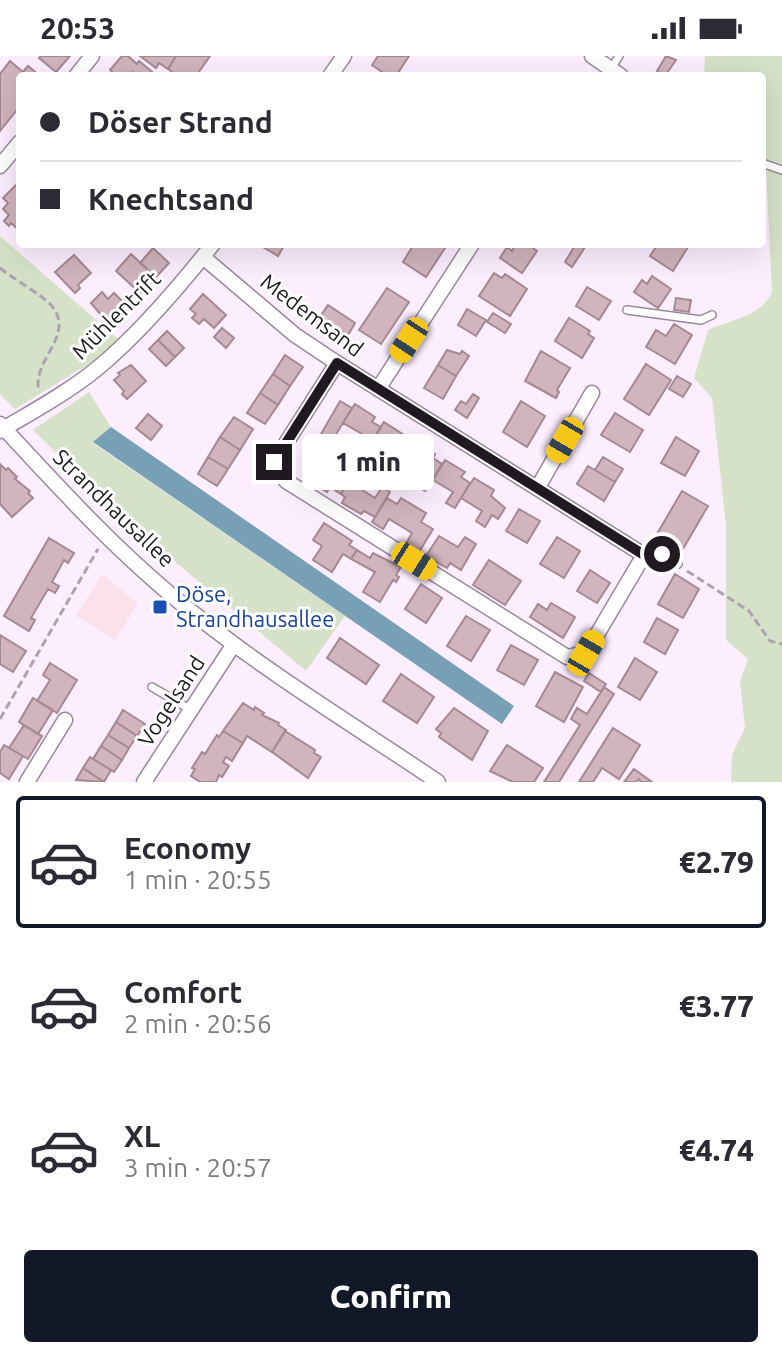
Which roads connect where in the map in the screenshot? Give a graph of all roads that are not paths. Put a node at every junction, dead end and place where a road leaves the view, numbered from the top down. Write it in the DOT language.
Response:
graph roads {
  1 [pos="92,56"];
  2 [pos="592,56"];
  3 [pos="617,67"];
  4 [pos="79,72"];
  5 [pos="16,147"];
  6 [pos="0,166"];
  7 [pos="210,248"];
  8 [pos="469,248"];
  9 [pos="203,257"];
  10 [pos="627,310"];
  11 [pos="712,315"];
  12 [pos="337,363"];
  13 [pos="378,389"];
  14 [pos="592,393"];
  15 [pos="1,428"];
  16 [pos="538,487"];
  17 [pos="644,555"];
  18 [pos="678,564"];
  19 [pos="234,644"];
  20 [pos="152,687"];
  21 [pos="191,710"];
  22 [pos="65,720"];
  23 [pos="27,782"];
  24 [pos="144,782"];
  25 [pos="438,782"];
  1 -- 4 [label="street"];
  2 -- 3 [label="street"];
  5 -- 6 [label="street"];
  7 -- 9 [label="street, Mühlentrift"];
  8 -- 13 [label="street"];
  9 -- 12 [label="street, Medemsand"];
  9 -- 15 [label="street, Mühlentrift"];
  10 -- 11 [label="lane"];
  12 -- 13 [label="street, Medemsand"];
  12 -- 17 [label="street"];
  13 -- 16 [label="street, Medemsand"];
  14 -- 16 [label="street"];
  15 -- 19 [label="street, Strandhausallee"];
  16 -- 17 [label="street, Medemsand"];
  17 -- 18 [label="lane"];
  19 -- 21 [label="street, Vogelsand"];
  19 -- 25 [label="street, Strandhausallee"];
  20 -- 21 [label="lane"];
  21 -- 24 [label="street, Vogelsand"];
  22 -- 23 [label="street"];
}
